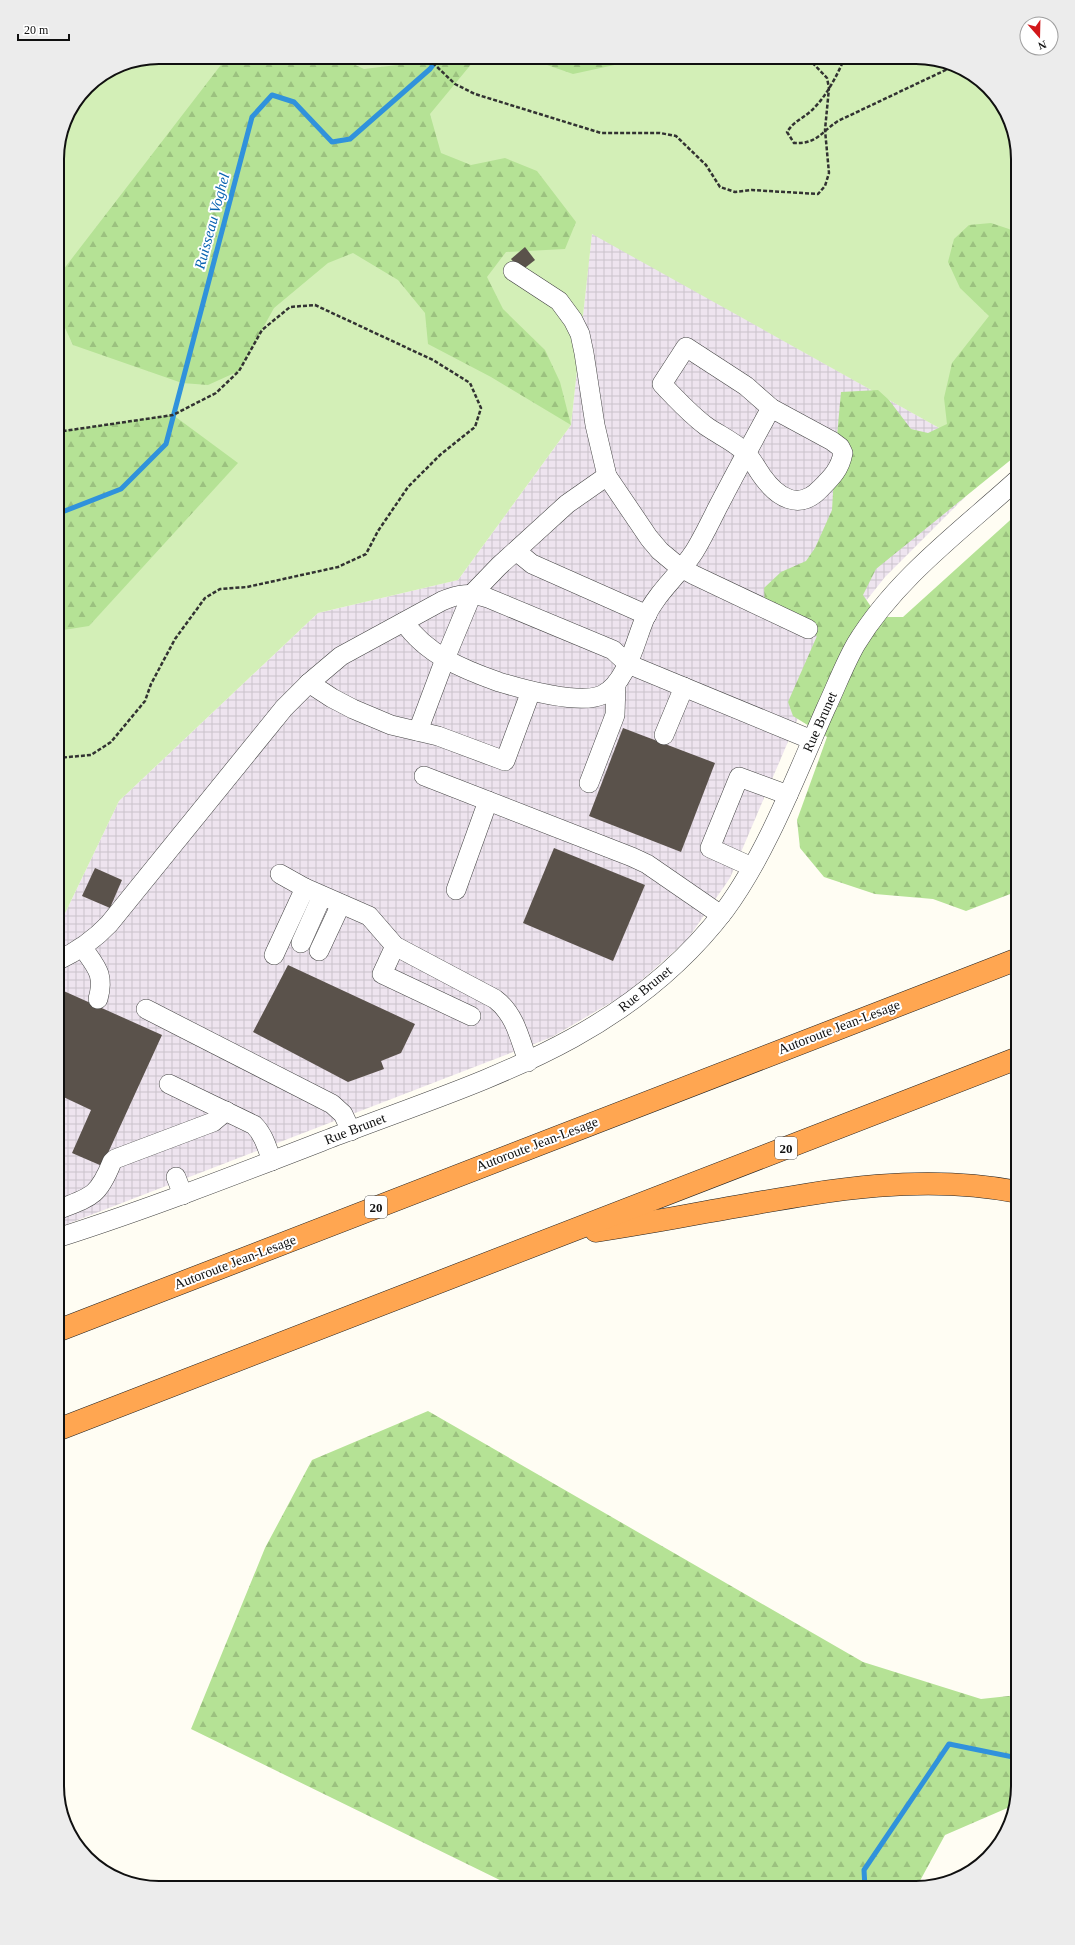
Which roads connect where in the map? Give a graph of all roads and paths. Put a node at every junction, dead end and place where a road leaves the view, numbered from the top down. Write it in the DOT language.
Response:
graph roads {
  1 [pos="434,64"];
  2 [pos="814,64"];
  3 [pos="841,64"];
  4 [pos="947,69"];
  5 [pos="829,88"];
  6 [pos="825,130"];
  7 [pos="513,271"];
  8 [pos="771,408"];
  9 [pos="64,431"];
  10 [pos="746,454"];
  11 [pos="607,476"];
  12 [pos="1011,485"];
  13 [pos="516,551"];
  14 [pos="681,568"];
  15 [pos="472,594"];
  16 [pos="646,615"];
  17 [pos="404,622"];
  18 [pos="808,629"];
  19 [pos="445,659"];
  20 [pos="628,664"];
  21 [pos="309,683"];
  22 [pos="616,685"];
  23 [pos="684,687"];
  24 [pos="531,691"];
  25 [pos="418,731"];
  26 [pos="664,735"];
  27 [pos="812,740"];
  28 [pos="64,757"];
  29 [pos="424,776"];
  30 [pos="590,783"];
  31 [pos="788,795"];
  32 [pos="488,801"];
  33 [pos="752,867"];
  34 [pos="280,874"];
  35 [pos="305,888"];
  36 [pos="456,890"];
  37 [pos="322,896"];
  38 [pos="341,904"];
  39 [pos="721,915"];
  40 [pos="301,942"];
  41 [pos="395,946"];
  42 [pos="83,948"];
  43 [pos="319,951"];
  44 [pos="274,955"];
  45 [pos="64,958"];
  46 [pos="1011,961"];
  47 [pos="466,983"];
  48 [pos="98,999"];
  49 [pos="146,1009"];
  50 [pos="1011,1061"];
  51 [pos="528,1062"];
  52 [pos="169,1084"];
  53 [pos="226,1111"];
  54 [pos="351,1131"];
  55 [pos="272,1161"];
  56 [pos="1011,1191"];
  57 [pos="64,1208"];
  58 [pos="64,1236"];
  59 [pos="554,1238"];
  60 [pos="64,1328"];
  61 [pos="64,1427"];
  1 -- 6 [label="path"];
  2 -- 5 [label="path"];
  3 -- 5 [label="path"];
  4 -- 6 [label="path"];
  5 -- 6 [label="path"];
  5 -- 6 [label="path"];
  7 -- 11 [label="street"];
  8 -- 10 [label="street"];
  8 -- 10 [label="street"];
  8 -- 10 [label="street"];
  9 -- 28 [label="path"];
  10 -- 14 [label="street"];
  11 -- 13 [label="street"];
  11 -- 14 [label="street"];
  12 -- 27 [label="street, Rue Brunet"];
  13 -- 15 [label="street"];
  13 -- 16 [label="street"];
  14 -- 16 [label="street"];
  14 -- 18 [label="street"];
  15 -- 17 [label="street"];
  15 -- 19 [label="street"];
  15 -- 20 [label="street"];
  16 -- 20 [label="street"];
  17 -- 19 [label="street"];
  17 -- 21 [label="street"];
  19 -- 24 [label="street"];
  19 -- 25 [label="street"];
  20 -- 22 [label="street"];
  20 -- 23 [label="street"];
  21 -- 25 [label="street"];
  21 -- 42 [label="street"];
  22 -- 24 [label="street"];
  22 -- 30 [label="street"];
  23 -- 26 [label="street"];
  23 -- 27 [label="street"];
  24 -- 25 [label="street"];
  27 -- 31 [label="street, Rue Brunet"];
  29 -- 32 [label="street"];
  31 -- 33 [label="street, Rue Brunet"];
  31 -- 33 [label="street"];
  32 -- 36 [label="street"];
  32 -- 39 [label="street"];
  33 -- 39 [label="street, Rue Brunet"];
  34 -- 35 [label="street"];
  35 -- 37 [label="street"];
  35 -- 44 [label="street"];
  37 -- 38 [label="street"];
  37 -- 40 [label="street"];
  38 -- 41 [label="street"];
  38 -- 43 [label="street"];
  39 -- 51 [label="street, Rue Brunet"];
  41 -- 47 [label="street"];
  41 -- 47 [label="street"];
  42 -- 45 [label="street"];
  42 -- 48 [label="street"];
  46 -- 60 [label="highway, Autoroute Jean-Lesage / 20"];
  47 -- 51 [label="street"];
  49 -- 54 [label="street"];
  50 -- 59 [label="highway, 20"];
  51 -- 54 [label="street, Rue Brunet"];
  52 -- 53 [label="street"];
  53 -- 55 [label="street"];
  53 -- 57 [label="street"];
  54 -- 55 [label="street, Rue Brunet"];
  55 -- 58 [label="street, Rue Brunet"];
  56 -- 59 [label="highway"];
  59 -- 61 [label="highway, 20"];
}
